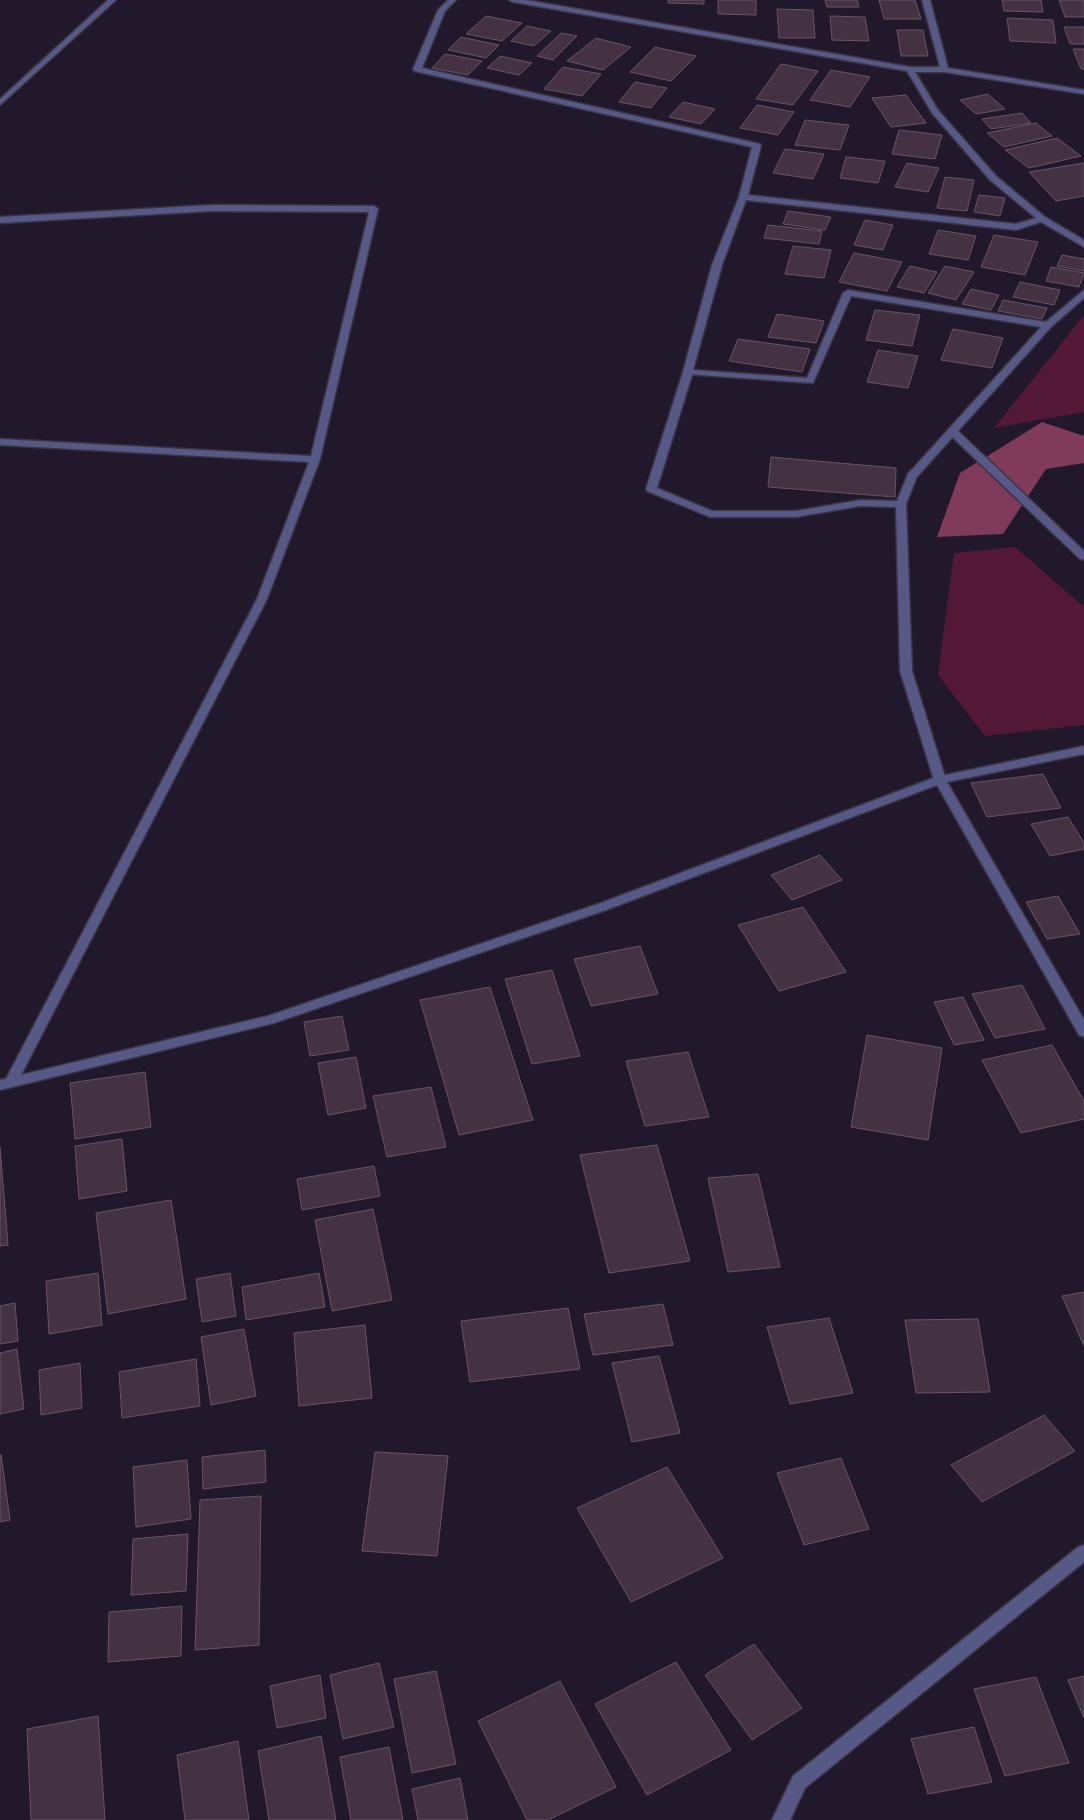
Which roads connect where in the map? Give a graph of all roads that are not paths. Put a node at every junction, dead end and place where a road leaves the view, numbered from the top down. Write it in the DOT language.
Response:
graph roads {
  1 [pos="112,0"];
  2 [pos="452,0"];
  3 [pos="513,0"];
  4 [pos="926,0"];
  5 [pos="910,70"];
  6 [pos="944,70"];
  7 [pos="1084,92"];
  8 [pos="0,103"];
  9 [pos="743,197"];
  10 [pos="0,220"];
  11 [pos="1042,220"];
  12 [pos="1084,244"];
  13 [pos="1084,293"];
  14 [pos="1048,325"];
  15 [pos="688,372"];
  16 [pos="953,432"];
  17 [pos="0,442"];
  18 [pos="314,460"];
  19 [pos="901,504"];
  20 [pos="1084,557"];
  21 [pos="1084,750"];
  22 [pos="940,780"];
  23 [pos="1084,1032"];
  24 [pos="5,1084"];
  25 [pos="1084,1552"];
  26 [pos="780,1820"];
  1 -- 8 [label="street"];
  2 -- 9 [label="street"];
  3 -- 5 [label="street"];
  4 -- 6 [label="street"];
  5 -- 6 [label="street"];
  5 -- 11 [label="street"];
  6 -- 7 [label="street"];
  9 -- 11 [label="street"];
  9 -- 15 [label="street"];
  10 -- 18 [label="street"];
  11 -- 12 [label="street"];
  13 -- 14 [label="street"];
  14 -- 15 [label="street"];
  14 -- 16 [label="street"];
  15 -- 19 [label="street"];
  16 -- 19 [label="street"];
  16 -- 20 [label="street"];
  17 -- 18 [label="street"];
  18 -- 24 [label="street"];
  19 -- 22 [label="street"];
  21 -- 22 [label="street"];
  22 -- 23 [label="street"];
  22 -- 24 [label="street"];
  25 -- 26 [label="street"];
}
